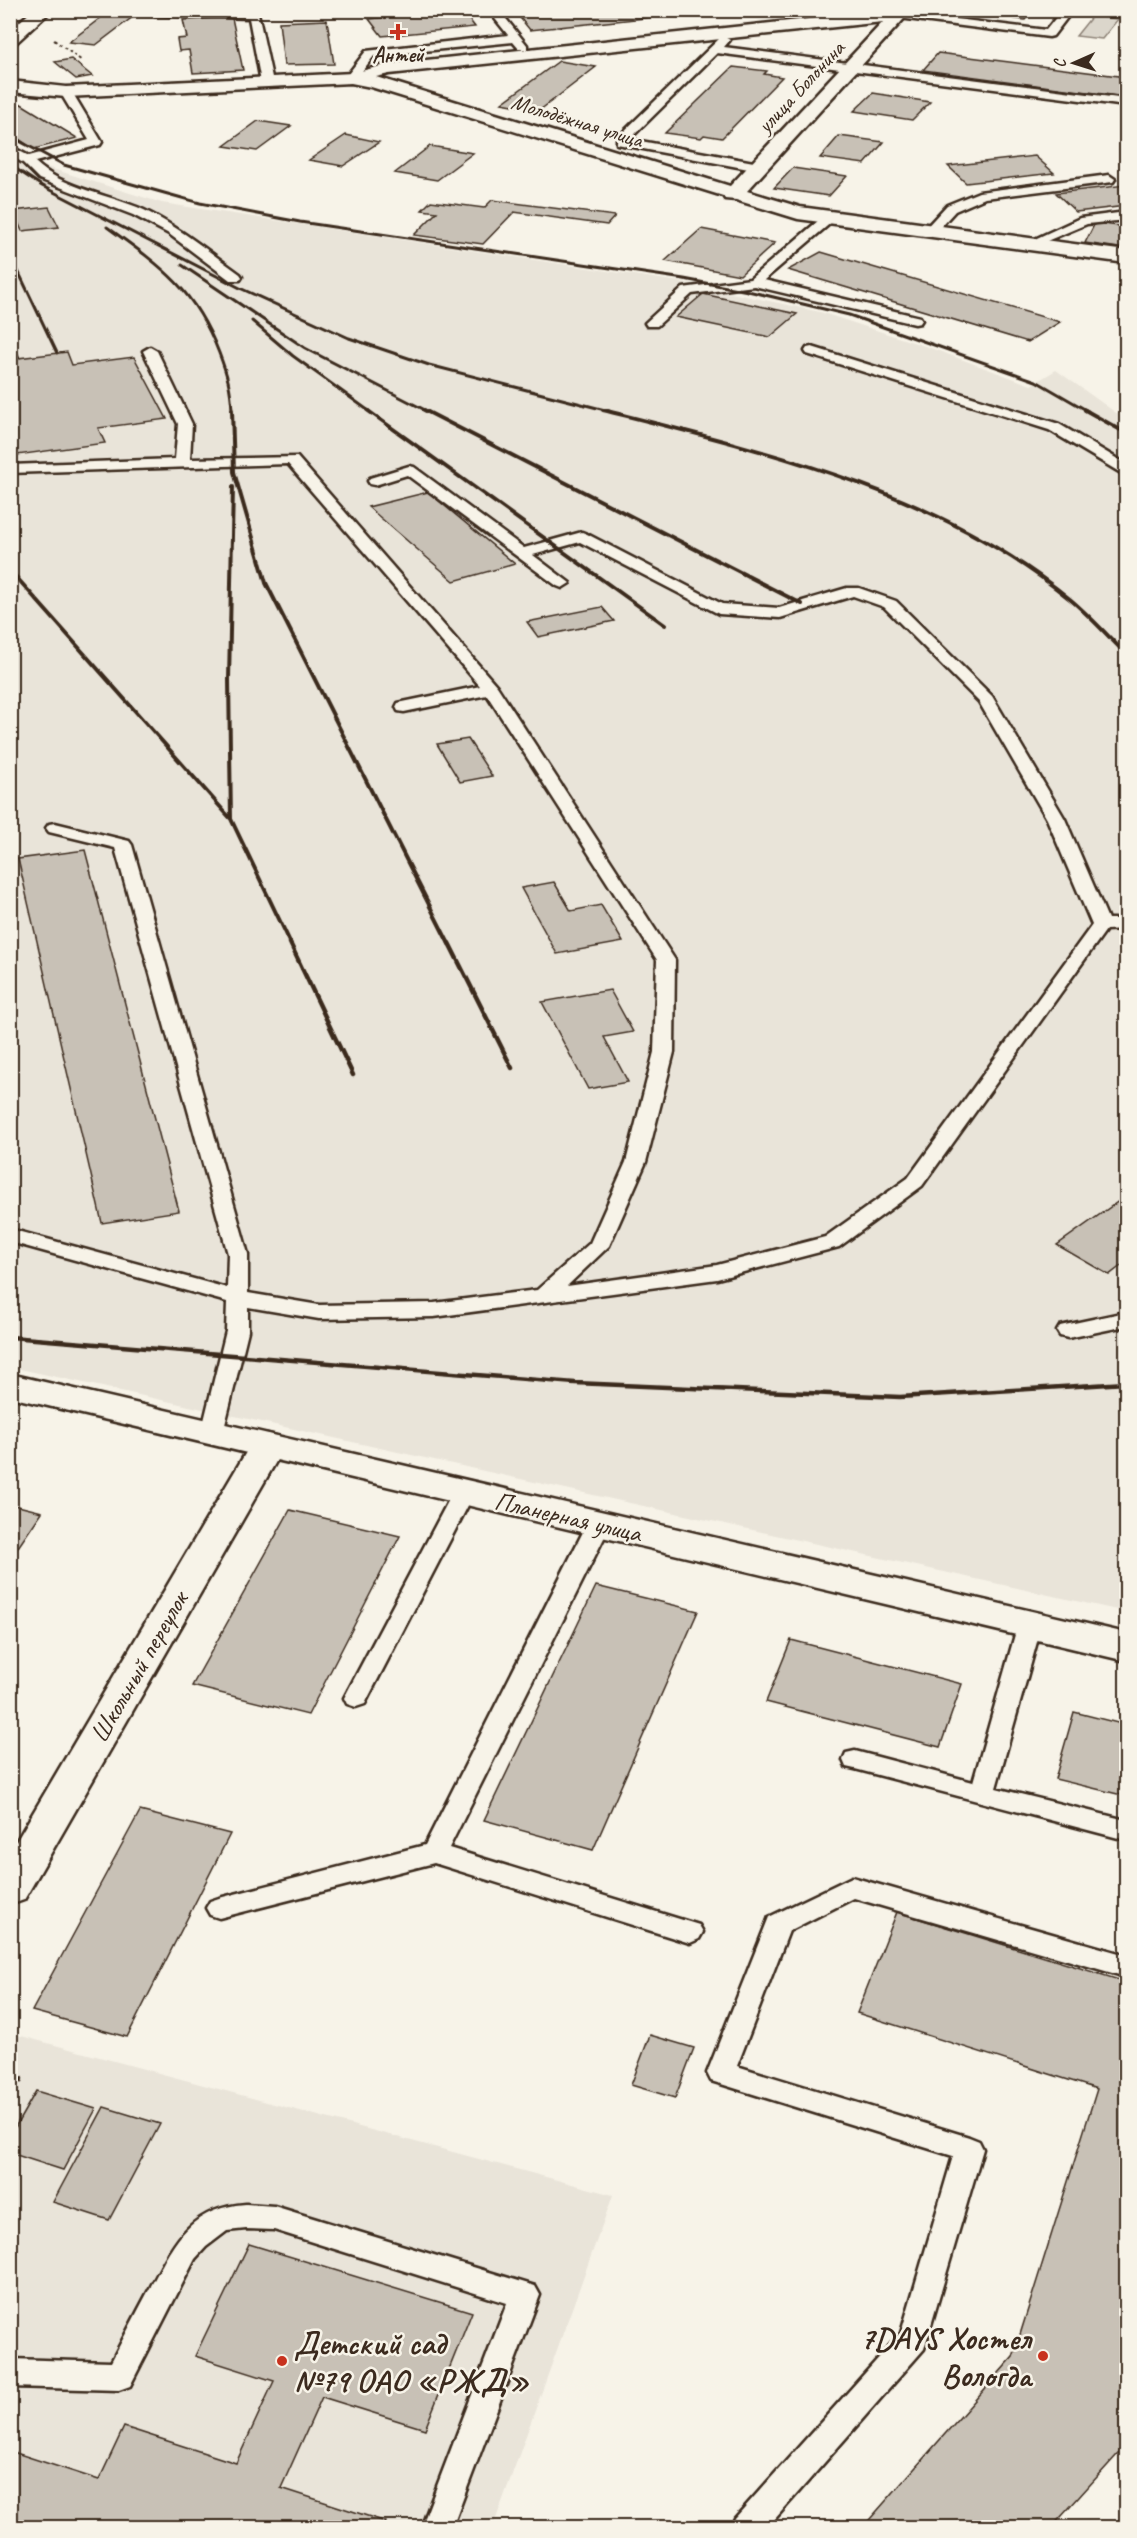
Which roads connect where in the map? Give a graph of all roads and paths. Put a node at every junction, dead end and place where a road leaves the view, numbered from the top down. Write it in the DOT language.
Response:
graph roads {
  1 [pos="44,10"];
  2 [pos="89,10"];
  3 [pos="508,10"];
  4 [pos="816,10"];
  5 [pos="1068,10"];
  6 [pos="493,11"];
  7 [pos="901,13"];
  8 [pos="829,23"];
  9 [pos="730,33"];
  10 [pos="516,38"];
  11 [pos="10,39"];
  12 [pos="715,49"];
  13 [pos="529,54"];
  14 [pos="854,66"];
  15 [pos="351,78"];
  16 [pos="267,82"];
  17 [pos="10,86"];
  18 [pos="66,92"];
  19 [pos="1126,103"];
  20 [pos="10,149"];
  21 [pos="27,160"];
  22 [pos="759,167"];
  23 [pos="1109,179"];
  24 [pos="732,195"];
  25 [pos="1126,216"];
  26 [pos="829,218"];
  27 [pos="928,232"];
  28 [pos="1030,244"];
  29 [pos="1126,257"];
  30 [pos="235,277"];
  31 [pos="753,282"];
  32 [pos="915,320"];
  33 [pos="652,323"];
  34 [pos="150,351"];
  35 [pos="812,351"];
  36 [pos="182,463"];
  37 [pos="10,469"];
  38 [pos="1126,470"];
  39 [pos="375,481"];
  40 [pos="521,553"];
  41 [pos="562,583"];
  42 [pos="491,689"];
  43 [pos="404,707"];
  44 [pos="55,828"];
  45 [pos="1126,924"];
  46 [pos="1101,925"];
  47 [pos="10,1235"];
  48 [pos="543,1296"];
  49 [pos="237,1298"];
  50 [pos="1126,1319"];
  51 [pos="1068,1331"];
  52 [pos="10,1385"];
  53 [pos="212,1433"];
  54 [pos="267,1446"];
  55 [pos="464,1492"];
  56 [pos="599,1524"];
  57 [pos="1030,1624"];
  58 [pos="1126,1647"];
  59 [pos="356,1698"];
  60 [pos="855,1760"];
  61 [pos="982,1794"];
  62 [pos="1126,1830"];
  63 [pos="434,1853"];
  64 [pos="10,1889"];
  65 [pos="219,1908"];
  66 [pos="690,1932"];
  67 [pos="1126,1966"];
  68 [pos="10,2057"];
  69 [pos="10,2104"];
  70 [pos="10,2373"];
  71 [pos="436,2528"];
  72 [pos="746,2528"];
  1 -- 11 [label="street"];
  2 -- 16 [label="lane"];
  3 -- 6 [label="lane"];
  4 -- 8 [label="lane"];
  5 -- 7 [label="lane"];
  6 -- 10 [label="lane"];
  7 -- 8 [label="street"];
  7 -- 14 [label="street, улица Болонина"];
  8 -- 9 [label="street"];
  9 -- 12 [label="lane"];
  9 -- 13 [label="street"];
  10 -- 13 [label="lane"];
  10 -- 15 [label="lane"];
  12 -- 14 [label="lane"];
  12 -- 22 [label="lane"];
  13 -- 15 [label="street"];
  14 -- 19 [label="lane"];
  14 -- 22 [label="street, улица Болонина"];
  15 -- 16 [label="street, Молодёжная улица"];
  15 -- 24 [label="street, Молодёжная улица"];
  16 -- 18 [label="street, Молодёжная улица"];
  17 -- 18 [label="street, Молодёжная улица"];
  18 -- 21 [label="lane"];
  20 -- 21 [label="lane"];
  21 -- 30 [label="lane"];
  22 -- 24 [label="street, улица Болонина"];
  23 -- 27 [label="lane"];
  24 -- 26 [label="street, Молодёжная улица"];
  25 -- 28 [label="lane"];
  26 -- 27 [label="street, Молодёжная улица"];
  26 -- 31 [label="lane"];
  27 -- 28 [label="street, Молодёжная улица"];
  28 -- 29 [label="street, Молодёжная улица"];
  31 -- 32 [label="lane"];
  31 -- 33 [label="lane"];
  34 -- 36 [label="lane"];
  35 -- 38 [label="lane"];
  36 -- 37 [label="lane"];
  36 -- 42 [label="lane"];
  39 -- 40 [label="lane"];
  40 -- 41 [label="lane"];
  40 -- 46 [label="lane"];
  42 -- 43 [label="lane"];
  42 -- 48 [label="lane"];
  44 -- 49 [label="lane"];
  45 -- 46 [label="lane"];
  46 -- 48 [label="lane"];
  47 -- 49 [label="lane"];
  48 -- 49 [label="lane"];
  49 -- 53 [label="lane"];
  50 -- 51 [label="lane"];
  52 -- 53 [label="street, Планерная улица"];
  53 -- 54 [label="street, Планерная улица"];
  54 -- 55 [label="street, Планерная улица"];
  54 -- 64 [label="street, Школьный переулок"];
  55 -- 56 [label="street, Планерная улица"];
  55 -- 59 [label="lane"];
  56 -- 57 [label="street, Планерная улица"];
  56 -- 63 [label="lane"];
  57 -- 58 [label="street, Планерная улица"];
  57 -- 61 [label="lane"];
  60 -- 61 [label="lane"];
  61 -- 62 [label="lane"];
  63 -- 65 [label="lane"];
  63 -- 66 [label="lane"];
  67 -- 72 [label="lane"];
  68 -- 69 [label="path"];
  70 -- 71 [label="lane"];
}
